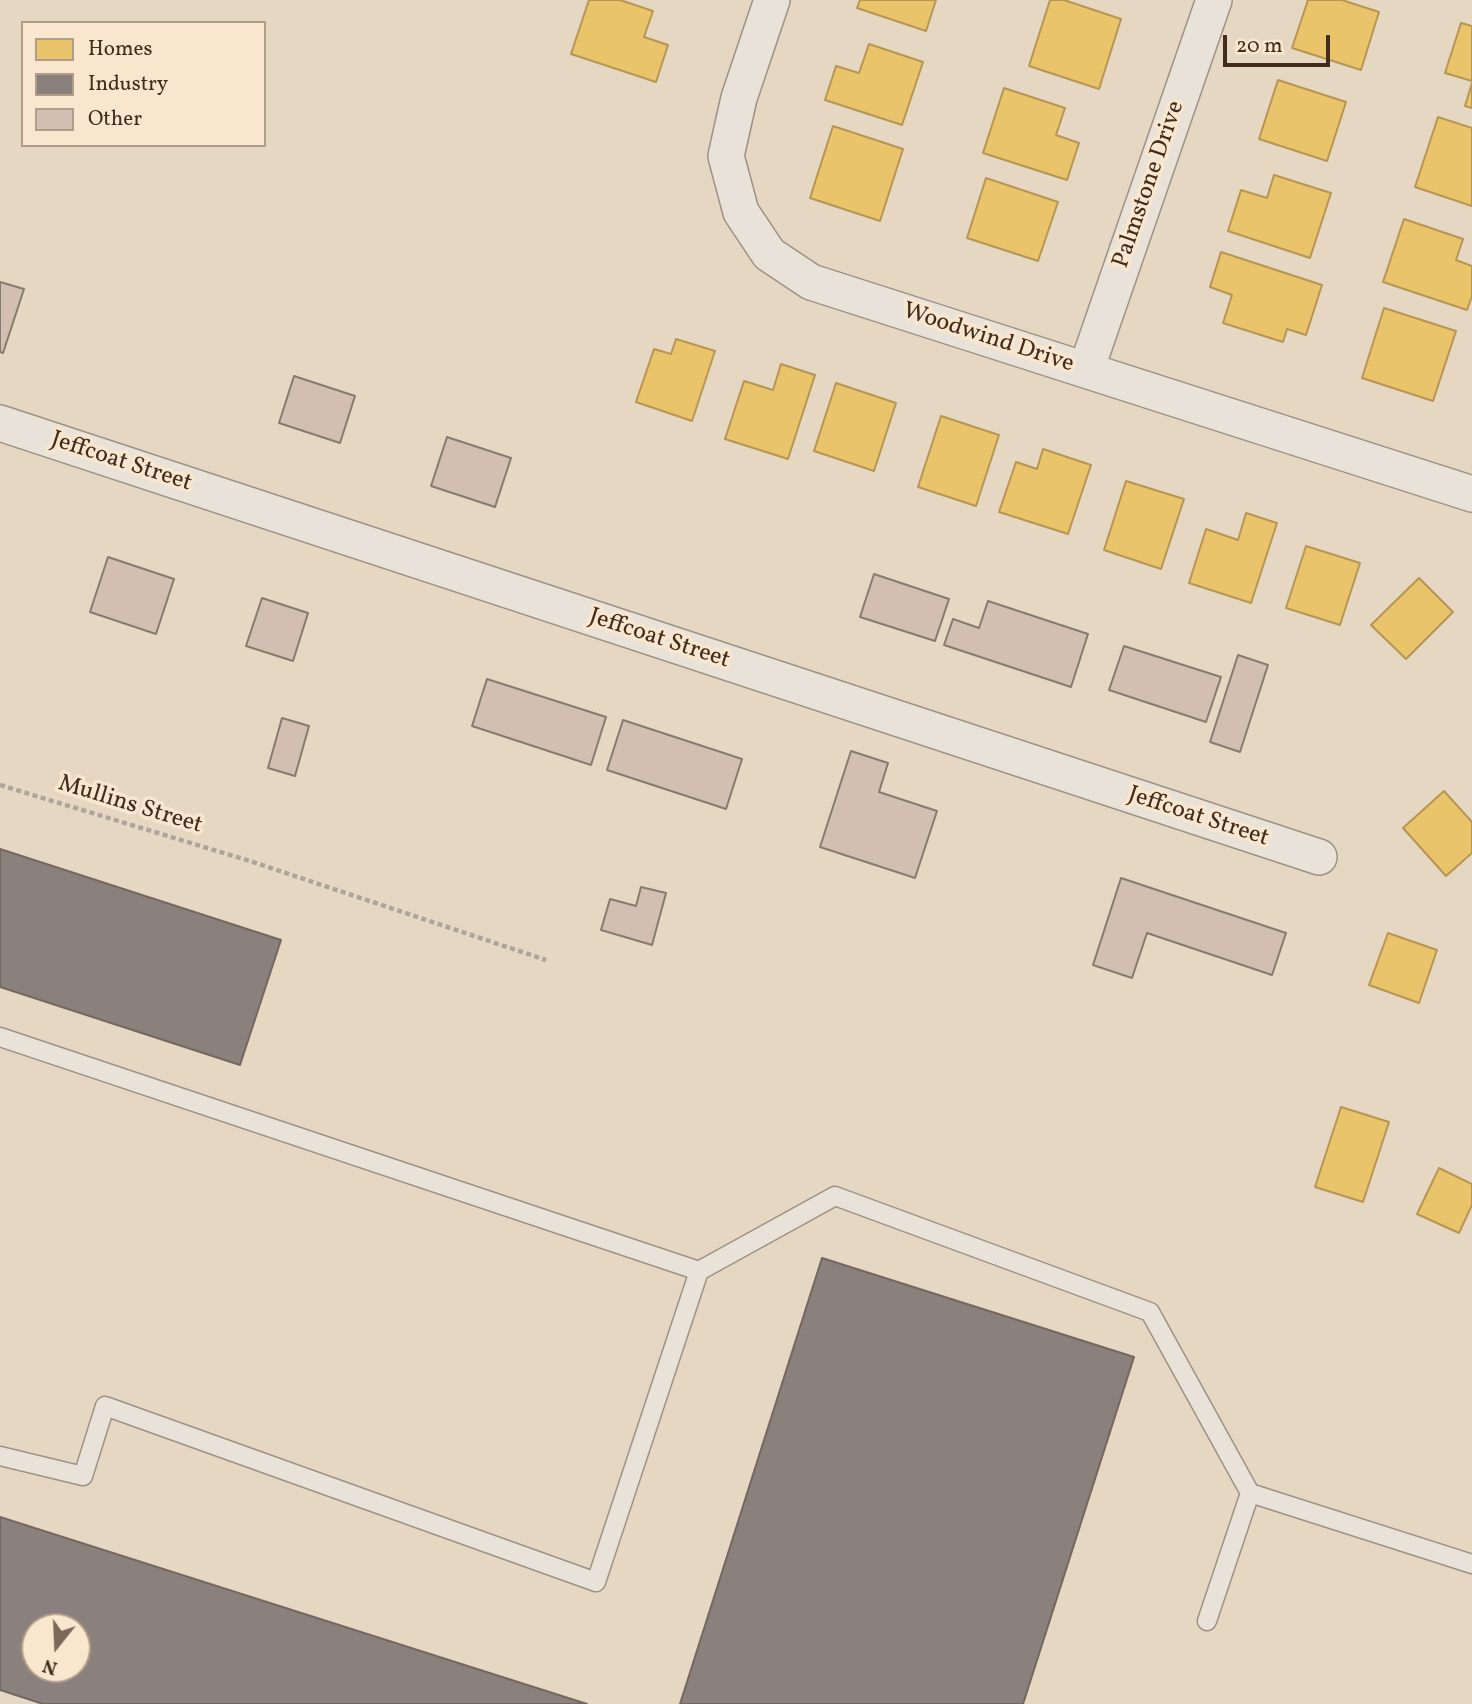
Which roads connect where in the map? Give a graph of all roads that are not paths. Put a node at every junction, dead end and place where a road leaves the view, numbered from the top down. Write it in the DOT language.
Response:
graph roads {
  1 [pos="772,0"];
  2 [pos="1214,0"];
  3 [pos="1086,370"];
  4 [pos="0,423"];
  5 [pos="1472,494"];
  6 [pos="1319,857"];
  7 [pos="0,1037"];
  8 [pos="699,1272"];
  9 [pos="0,1456"];
  10 [pos="1250,1493"];
  11 [pos="1472,1564"];
  12 [pos="1207,1621"];
  1 -- 3 [label="street, Woodwind Drive"];
  2 -- 3 [label="street, Palmstone Drive"];
  3 -- 5 [label="street, Woodwind Drive"];
  4 -- 6 [label="street, Jeffcoat Street"];
  7 -- 8 [label="lane"];
  8 -- 9 [label="lane"];
  8 -- 10 [label="lane"];
  10 -- 11 [label="lane"];
  10 -- 12 [label="lane"];
}
